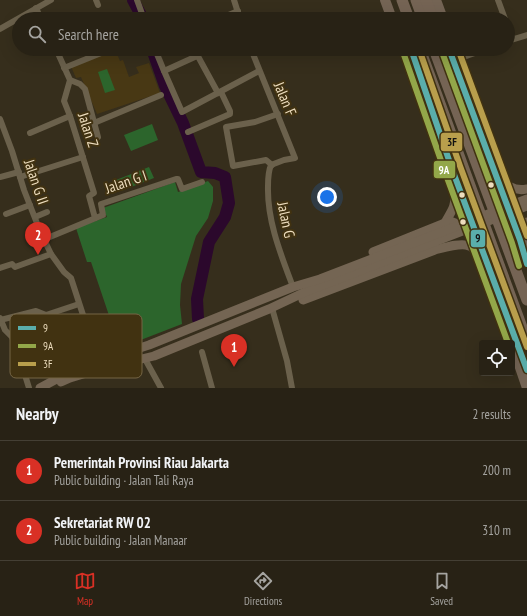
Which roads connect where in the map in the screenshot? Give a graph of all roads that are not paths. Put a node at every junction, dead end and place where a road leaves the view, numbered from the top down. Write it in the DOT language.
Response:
graph roads {
  1 [pos="51,0"];
  2 [pos="137,0"];
  3 [pos="234,0"];
  4 [pos="385,0"];
  5 [pos="402,0"];
  6 [pos="416,0"];
  7 [pos="426,0"];
  8 [pos="436,0"];
  9 [pos="498,0"];
  10 [pos="36,8"];
  11 [pos="238,11"];
  12 [pos="29,12"];
  13 [pos="38,12"];
  14 [pos="141,12"];
  15 [pos="389,12"];
  16 [pos="406,12"];
  17 [pos="420,12"];
  18 [pos="430,12"];
  19 [pos="440,12"];
  20 [pos="502,12"];
  21 [pos="12,22"];
  22 [pos="0,29"];
  23 [pos="527,35"];
  24 [pos="515,39"];
  25 [pos="59,56"];
  26 [pos="94,56"];
  27 [pos="158,56"];
  28 [pos="197,56"];
  29 [pos="253,56"];
  30 [pos="406,56"];
  31 [pos="423,56"];
  32 [pos="437,56"];
  33 [pos="446,56"];
  34 [pos="457,56"];
  35 [pos="466,56"];
  36 [pos="458,59"];
  37 [pos="64,68"];
  38 [pos="164,71"];
  39 [pos="258,71"];
  40 [pos="70,80"];
  41 [pos="219,93"];
  42 [pos="161,95"];
  43 [pos="470,107"];
  44 [pos="278,114"];
  45 [pos="70,116"];
  46 [pos="0,119"];
  47 [pos="94,123"];
  48 [pos="188,132"];
  49 [pos="30,133"];
  50 [pos="98,137"];
  51 [pos="83,157"];
  52 [pos="272,164"];
  53 [pos="495,174"];
  54 [pos="20,175"];
  55 [pos="0,177"];
  56 [pos="202,182"];
  57 [pos="527,190"];
  58 [pos="455,194"];
  59 [pos="527,199"];
  60 [pos="30,205"];
  61 [pos="527,206"];
  62 [pos="47,212"];
  63 [pos="6,214"];
  64 [pos="35,217"];
  65 [pos="96,218"];
  66 [pos="527,222"];
  67 [pos="445,223"];
  68 [pos="527,237"];
  69 [pos="45,239"];
  70 [pos="454,246"];
  71 [pos="527,250"];
  72 [pos="52,254"];
  73 [pos="481,260"];
  74 [pos="0,268"];
  75 [pos="321,282"];
  76 [pos="294,284"];
  77 [pos="527,300"];
  78 [pos="290,301"];
  79 [pos="80,304"];
  80 [pos="272,308"];
  81 [pos="22,314"];
  82 [pos="44,314"];
  83 [pos="49,314"];
  84 [pos="83,314"];
  85 [pos="10,317"];
  86 [pos="0,319"];
  87 [pos="10,335"];
  88 [pos="511,340"];
  89 [pos="527,341"];
  90 [pos="142,347"];
  91 [pos="202,352"];
  92 [pos="515,353"];
  93 [pos="145,359"];
  94 [pos="142,360"];
  95 [pos="26,378"];
  96 [pos="58,378"];
  97 [pos="70,378"];
  98 [pos="29,388"];
  99 [pos="40,388"];
  100 [pos="52,388"];
  101 [pos="161,388"];
  102 [pos="212,388"];
  103 [pos="292,388"];
  104 [pos="527,388"];
  1 -- 10 [label="street"];
  2 -- 14 [label="street"];
  3 -- 11 [label="street"];
  4 -- 15 [label="highway"];
  5 -- 16 [label="highway"];
  6 -- 17 [label="highway"];
  7 -- 18 [label="highway"];
  8 -- 19 [label="highway"];
  9 -- 20 [label="street"];
  10 -- 12 [label="street"];
  10 -- 13 [label="street"];
  21 -- 22 [label="street"];
  23 -- 24 [label="street"];
  25 -- 37 [label="street"];
  26 -- 37 [label="street"];
  27 -- 38 [label="street"];
  28 -- 38 [label="street"];
  28 -- 41 [label="street"];
  29 -- 39 [label="street, Jalan F"];
  30 -- 58 [label="highway"];
  31 -- 89 [label="highway"];
  32 -- 77 [label="highway"];
  33 -- 43 [label="highway"];
  34 -- 36 [label="highway"];
  35 -- 36 [label="street"];
  36 -- 43 [label="highway"];
  37 -- 40 [label="street"];
  38 -- 41 [label="street"];
  39 -- 41 [label="street"];
  39 -- 44 [label="street, Jalan F"];
  40 -- 45 [label="street, Jalan Z"];
  40 -- 47 [label="street"];
  41 -- 48 [label="street"];
  42 -- 47 [label="street"];
  43 -- 53 [label="highway"];
  44 -- 52 [label="street, Jalan F"];
  44 -- 52 [label="street"];
  45 -- 49 [label="street"];
  45 -- 51 [label="street, Jalan Z"];
  46 -- 54 [label="street, Jalan G II"];
  47 -- 50 [label="street"];
  51 -- 54 [label="street"];
  51 -- 65 [label="street, Jalan Z"];
  52 -- 76 [label="street, Jalan G"];
  53 -- 57 [label="main road"];
  53 -- 71 [label="highway"];
  54 -- 55 [label="street"];
  54 -- 60 [label="street, Jalan G II"];
  56 -- 65 [label="street, Jalan G I"];
  58 -- 67 [label="main road"];
  58 -- 73 [label="highway"];
  59 -- 75 [label="main road"];
  60 -- 63 [label="street"];
  60 -- 64 [label="street, Jalan G II"];
  61 -- 75 [label="main road"];
  62 -- 64 [label="street"];
  64 -- 69 [label="street, Jalan G II"];
  65 -- 69 [label="street"];
  66 -- 68 [label="main road"];
  67 -- 70 [label="main road"];
  67 -- 76 [label="main road"];
  69 -- 72 [label="street, Jalan G II"];
  70 -- 73 [label="main road"];
  70 -- 78 [label="main road"];
  72 -- 74 [label="street"];
  72 -- 79 [label="street, Jalan G II"];
  73 -- 88 [label="highway"];
  75 -- 76 [label="main road"];
  75 -- 78 [label="main road"];
  76 -- 90 [label="main road"];
  78 -- 80 [label="main road"];
  79 -- 83 [label="street"];
  79 -- 84 [label="street, Jalan G II"];
  80 -- 93 [label="main road"];
  80 -- 103 [label="street"];
  81 -- 82 [label="street"];
  85 -- 86 [label="street"];
  86 -- 87 [label="street"];
  91 -- 102 [label="street"];
  92 -- 104 [label="highway"];
  93 -- 94 [label="main road"];
  93 -- 101 [label="street"];
  95 -- 98 [label="street"];
  96 -- 99 [label="main road"];
  97 -- 100 [label="main road"];
}
